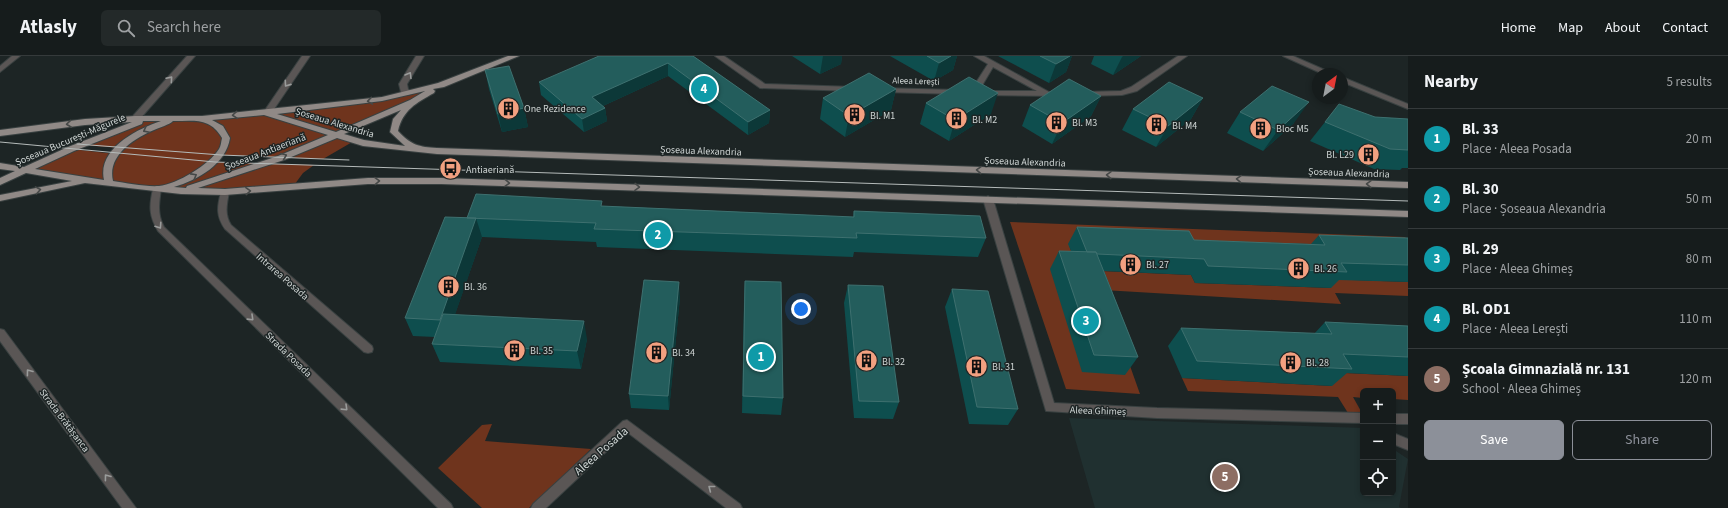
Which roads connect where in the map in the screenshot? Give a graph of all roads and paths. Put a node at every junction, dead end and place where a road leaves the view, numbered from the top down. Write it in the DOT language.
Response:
graph roads {
  1 [pos="16,56"];
  2 [pos="191,56"];
  3 [pos="306,56"];
  4 [pos="420,56"];
  5 [pos="515,56"];
  6 [pos="719,56"];
  7 [pos="978,56"];
  8 [pos="1183,56"];
  9 [pos="1288,56"];
  10 [pos="992,63"];
  11 [pos="1316,68"];
  12 [pos="0,70"];
  13 [pos="1348,81"];
  14 [pos="441,85"];
  15 [pos="974,92"];
  16 [pos="408,93"];
  17 [pos="1050,94"];
  18 [pos="413,102"];
  19 [pos="1408,107"];
  20 [pos="267,113"];
  21 [pos="150,118"];
  22 [pos="183,118"];
  23 [pos="202,118"];
  24 [pos="135,119"];
  25 [pos="0,133"];
  26 [pos="335,135"];
  27 [pos="418,150"];
  28 [pos="0,166"];
  29 [pos="25,170"];
  30 [pos="89,181"];
  31 [pos="0,182"];
  32 [pos="109,184"];
  33 [pos="1408,186"];
  34 [pos="157,189"];
  35 [pos="181,191"];
  36 [pos="225,192"];
  37 [pos="0,198"];
  38 [pos="988,199"];
  39 [pos="1408,214"];
  40 [pos="0,333"];
  41 [pos="368,349"];
  42 [pos="1396,418"];
  43 [pos="1360,419"];
  44 [pos="1408,419"];
  45 [pos="1396,439"];
  46 [pos="1408,445"];
  47 [pos="130,508"];
  48 [pos="447,508"];
  49 [pos="537,508"];
  50 [pos="736,508"];
  1 -- 12 [label="street"];
  24 -- 2 [label="street, one-way"];
  3 -- 20 [label="street, one-way"];
  16 -- 4 [label="street, one-way"];
  5 -- 14 [label="main road, Șoseaua Antiaeriană"];
  6 -- 15 [label="street, Aleea Lerești"];
  7 -- 10 [label="street"];
  8 -- 17 [label="street, Aleea Lerești"];
  9 -- 11 [label="street"];
  10 -- 15 [label="street"];
  10 -- 17 [label="street"];
  13 -- 19 [label="street"];
  14 -- 16 [label="main road, Șoseaua Antiaeriană"];
  14 -- 18 [label="main road, Șoseaua Antiaeriană"];
  15 -- 17 [label="street, Aleea Lerești"];
  16 -- 20 [label="main road, Șoseaua Antiaeriană, one-way"];
  18 -- 26 [label="main road, Șoseaua Antiaeriană"];
  18 -- 27 [label="main road"];
  20 -- 23 [label="main road, Șoseaua Alexandria, one-way"];
  20 -- 26 [label="main road, Șoseaua Alexandria"];
  21 -- 22 [label="main road, Șoseaua Alexandria"];
  21 -- 24 [label="main road, Șoseaua Alexandria"];
  21 -- 29 [label="main road, Șoseaua București-Măgurele"];
  22 -- 23 [label="main road, Șoseaua Alexandria"];
  22 -- 32 [label="main road, one-way"];
  34 -- 23 [label="main road, one-way"];
  24 -- 25 [label="main road, Șoseaua Alexandria, one-way"];
  26 -- 27 [label="main road, Șoseaua Alexandria"];
  35 -- 26 [label="main road, Șoseaua Antiaeriană, one-way"];
  33 -- 27 [label="main road, Șoseaua Alexandria, one-way"];
  28 -- 29 [label="main road"];
  29 -- 30 [label="main road"];
  29 -- 31 [label="main road, Șoseaua București-Măgurele"];
  30 -- 32 [label="main road"];
  37 -- 30 [label="main road, one-way"];
  32 -- 34 [label="main road"];
  34 -- 35 [label="main road"];
  34 -- 48 [label="street, Strada Posada, one-way"];
  35 -- 36 [label="main road"];
  36 -- 38 [label="main road, one-way"];
  36 -- 41 [label="street, Intrarea Posada"];
  38 -- 39 [label="main road"];
  38 -- 43 [label="street, Aleea Ghimeș"];
  47 -- 40 [label="street, Strada Brătășanca, one-way"];
  42 -- 44 [label="street"];
  45 -- 46 [label="street"];
  50 -- 49 [label="street, Aleea Posada, one-way"];
}
